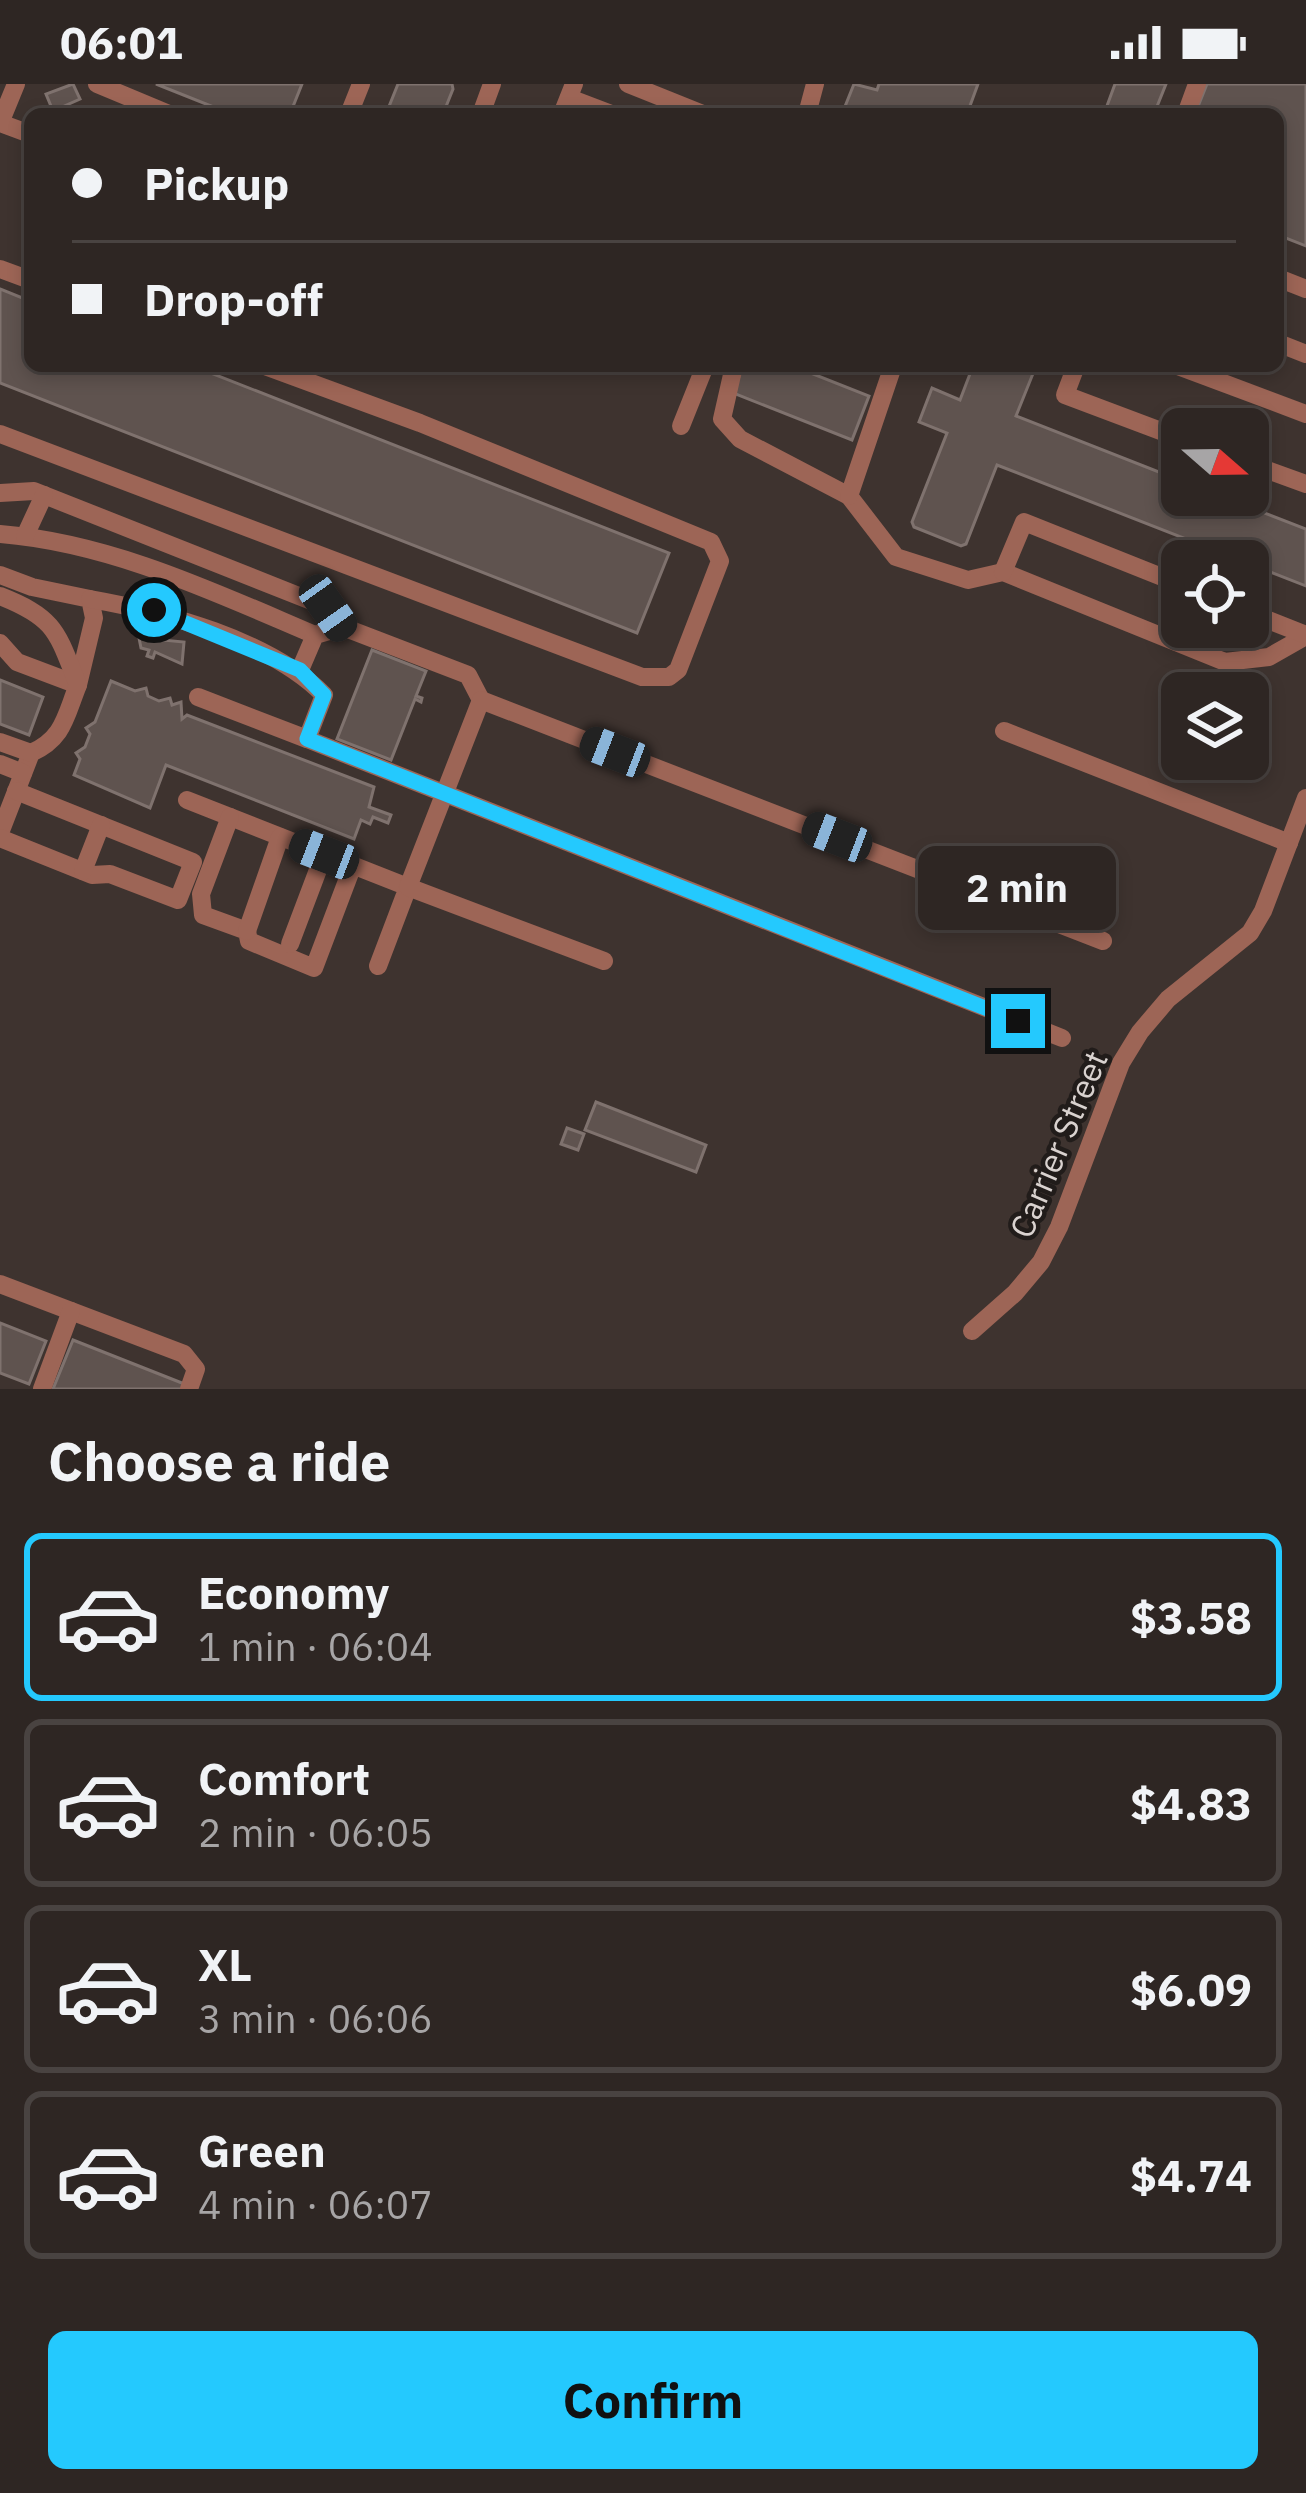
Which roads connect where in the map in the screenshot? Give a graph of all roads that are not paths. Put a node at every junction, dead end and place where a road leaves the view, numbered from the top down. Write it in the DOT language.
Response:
graph roads {
  1 [pos="16,84"];
  2 [pos="97,84"];
  3 [pos="628,84"];
  4 [pos="687,84"];
  5 [pos="679,104"];
  6 [pos="155,108"];
  7 [pos="689,108"];
  8 [pos="24,132"];
  9 [pos="281,372"];
  10 [pos="703,372"];
  11 [pos="733,372"];
  12 [pos="891,372"];
  13 [pos="1074,372"];
  14 [pos="1194,372"];
  15 [pos="1306,414"];
  16 [pos="681,426"];
  17 [pos="1161,431"];
  18 [pos="0,434"];
  19 [pos="1269,471"];
  20 [pos="1306,484"];
  21 [pos="0,493"];
  22 [pos="44,495"];
  23 [pos="849,496"];
  24 [pos="143,534"];
  25 [pos="0,535"];
  26 [pos="25,536"];
  27 [pos="130,561"];
  28 [pos="1003,572"];
  29 [pos="0,575"];
  30 [pos="1161,577"];
  31 [pos="0,596"];
  32 [pos="90,598"];
  33 [pos="1269,621"];
  34 [pos="343,627"];
  35 [pos="315,635"];
  36 [pos="1306,636"];
  37 [pos="0,643"];
  38 [pos="300,670"];
  39 [pos="78,685"];
  40 [pos="198,697"];
  41 [pos="482,700"];
  42 [pos="1004,730"];
  43 [pos="307,739"];
  44 [pos="0,742"];
  45 [pos="31,753"];
  46 [pos="0,764"];
  47 [pos="12,793"];
  48 [pos="445,794"];
  49 [pos="1306,798"];
  50 [pos="187,800"];
  51 [pos="230,817"];
  52 [pos="101,825"];
  53 [pos="0,836"];
  54 [pos="280,837"];
  55 [pos="1289,843"];
  56 [pos="324,854"];
  57 [pos="353,865"];
  58 [pos="83,872"];
  59 [pos="408,887"];
  60 [pos="247,931"];
  61 [pos="1103,941"];
  62 [pos="290,944"];
  63 [pos="604,961"];
  64 [pos="378,965"];
  65 [pos="1062,1038"];
  66 [pos="0,1284"];
  67 [pos="71,1311"];
  68 [pos="971,1331"];
  69 [pos="42,1389"];
  70 [pos="189,1389"];
  1 -- 8 [label="street"];
  2 -- 6 [label="street"];
  3 -- 5 [label="street"];
  4 -- 5 [label="street"];
  5 -- 7 [label="street"];
  9 -- 18 [label="street"];
  10 -- 16 [label="street"];
  11 -- 23 [label="street"];
  12 -- 23 [label="street"];
  13 -- 17 [label="street"];
  14 -- 15 [label="street"];
  19 -- 20 [label="street"];
  21 -- 22 [label="street"];
  22 -- 24 [label="street"];
  22 -- 26 [label="street"];
  23 -- 28 [label="street"];
  24 -- 27 [label="street"];
  24 -- 34 [label="street"];
  25 -- 26 [label="street"];
  26 -- 27 [label="street"];
  27 -- 35 [label="street"];
  28 -- 30 [label="street"];
  28 -- 36 [label="street"];
  29 -- 32 [label="street"];
  31 -- 39 [label="street"];
  32 -- 38 [label="street"];
  32 -- 39 [label="street"];
  33 -- 36 [label="street"];
  34 -- 35 [label="street"];
  34 -- 41 [label="street"];
  35 -- 38 [label="street"];
  37 -- 39 [label="street"];
  38 -- 43 [label="street"];
  39 -- 45 [label="street"];
  40 -- 43 [label="street"];
  41 -- 48 [label="street"];
  41 -- 61 [label="street"];
  42 -- 55 [label="street"];
  43 -- 48 [label="street"];
  44 -- 45 [label="street"];
  45 -- 47 [label="street"];
  46 -- 47 [label="street"];
  47 -- 52 [label="street"];
  47 -- 53 [label="street"];
  48 -- 59 [label="street"];
  48 -- 65 [label="street"];
  49 -- 55 [label="street, Carrier Street"];
  50 -- 51 [label="street"];
  51 -- 54 [label="street"];
  51 -- 60 [label="street"];
  52 -- 58 [label="street"];
  52 -- 58 [label="street"];
  53 -- 58 [label="street"];
  54 -- 56 [label="street"];
  54 -- 60 [label="street"];
  55 -- 68 [label="street, Carrier Street"];
  56 -- 57 [label="street"];
  56 -- 62 [label="street"];
  57 -- 59 [label="street"];
  57 -- 60 [label="street"];
  59 -- 63 [label="street"];
  59 -- 64 [label="street"];
  66 -- 67 [label="street"];
  67 -- 69 [label="street"];
  67 -- 70 [label="street"];
}
